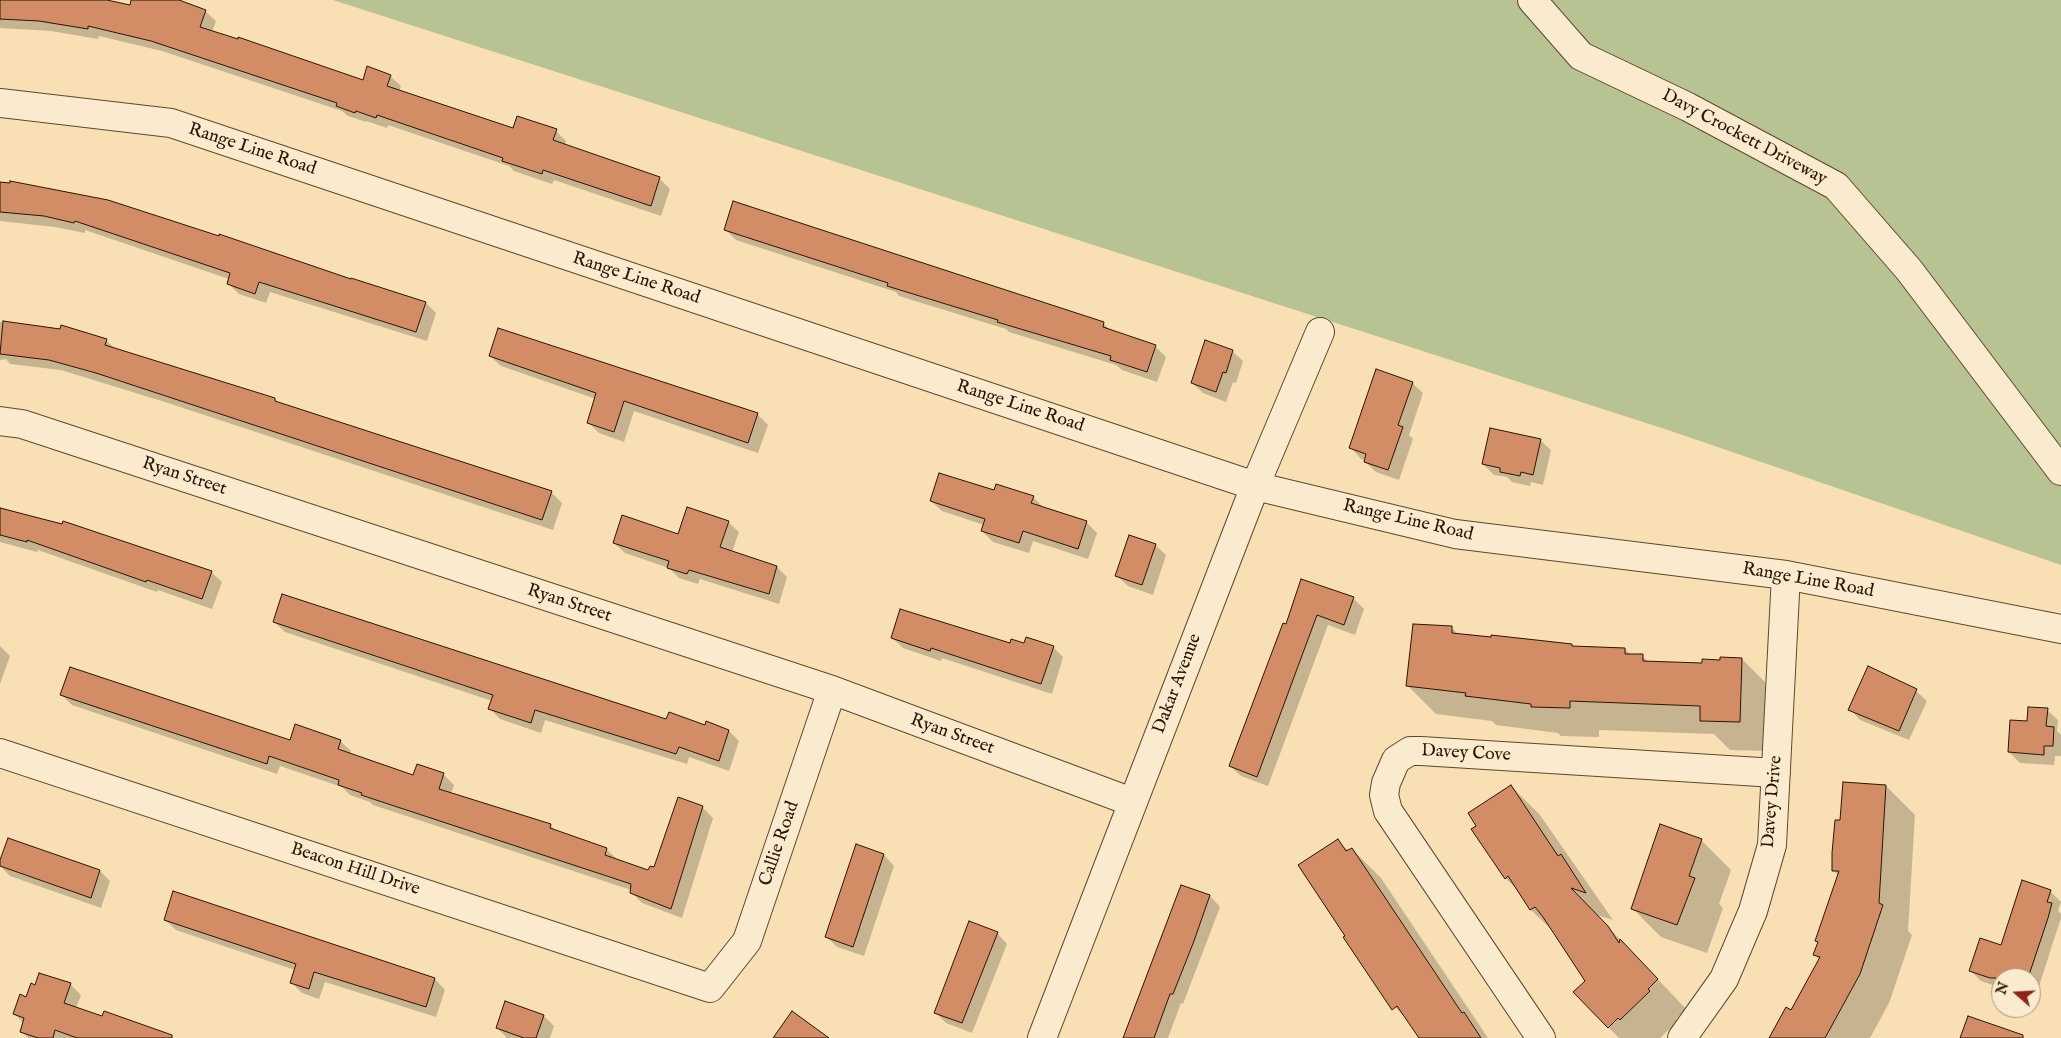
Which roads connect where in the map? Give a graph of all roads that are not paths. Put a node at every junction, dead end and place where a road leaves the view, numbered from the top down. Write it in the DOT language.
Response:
graph roads {
  1 [pos="1532,0"];
  2 [pos="0,102"];
  3 [pos="1320,332"];
  4 [pos="0,421"];
  5 [pos="2061,471"];
  6 [pos="1255,486"];
  7 [pos="1786,575"];
  8 [pos="2061,629"];
  9 [pos="832,690"];
  10 [pos="0,753"];
  11 [pos="1776,773"];
  12 [pos="1132,802"];
  13 [pos="710,988"];
  14 [pos="1042,1038"];
  15 [pos="1541,1038"];
  16 [pos="1682,1038"];
  1 -- 5 [label="street, Davy Crockett Driveway"];
  2 -- 6 [label="street, Range Line Road"];
  3 -- 6 [label="street, Dakar Avenue"];
  4 -- 9 [label="street, Ryan Street"];
  6 -- 7 [label="street, Range Line Road"];
  6 -- 12 [label="street, Dakar Avenue"];
  7 -- 8 [label="street, Range Line Road"];
  7 -- 11 [label="street, Davey Drive"];
  9 -- 12 [label="street, Ryan Street"];
  9 -- 13 [label="street, Callie Road"];
  10 -- 13 [label="street, Beacon Hill Drive"];
  11 -- 15 [label="street, Davey Cove"];
  11 -- 16 [label="street, Davey Drive"];
  12 -- 14 [label="street, Dakar Avenue"];
}
